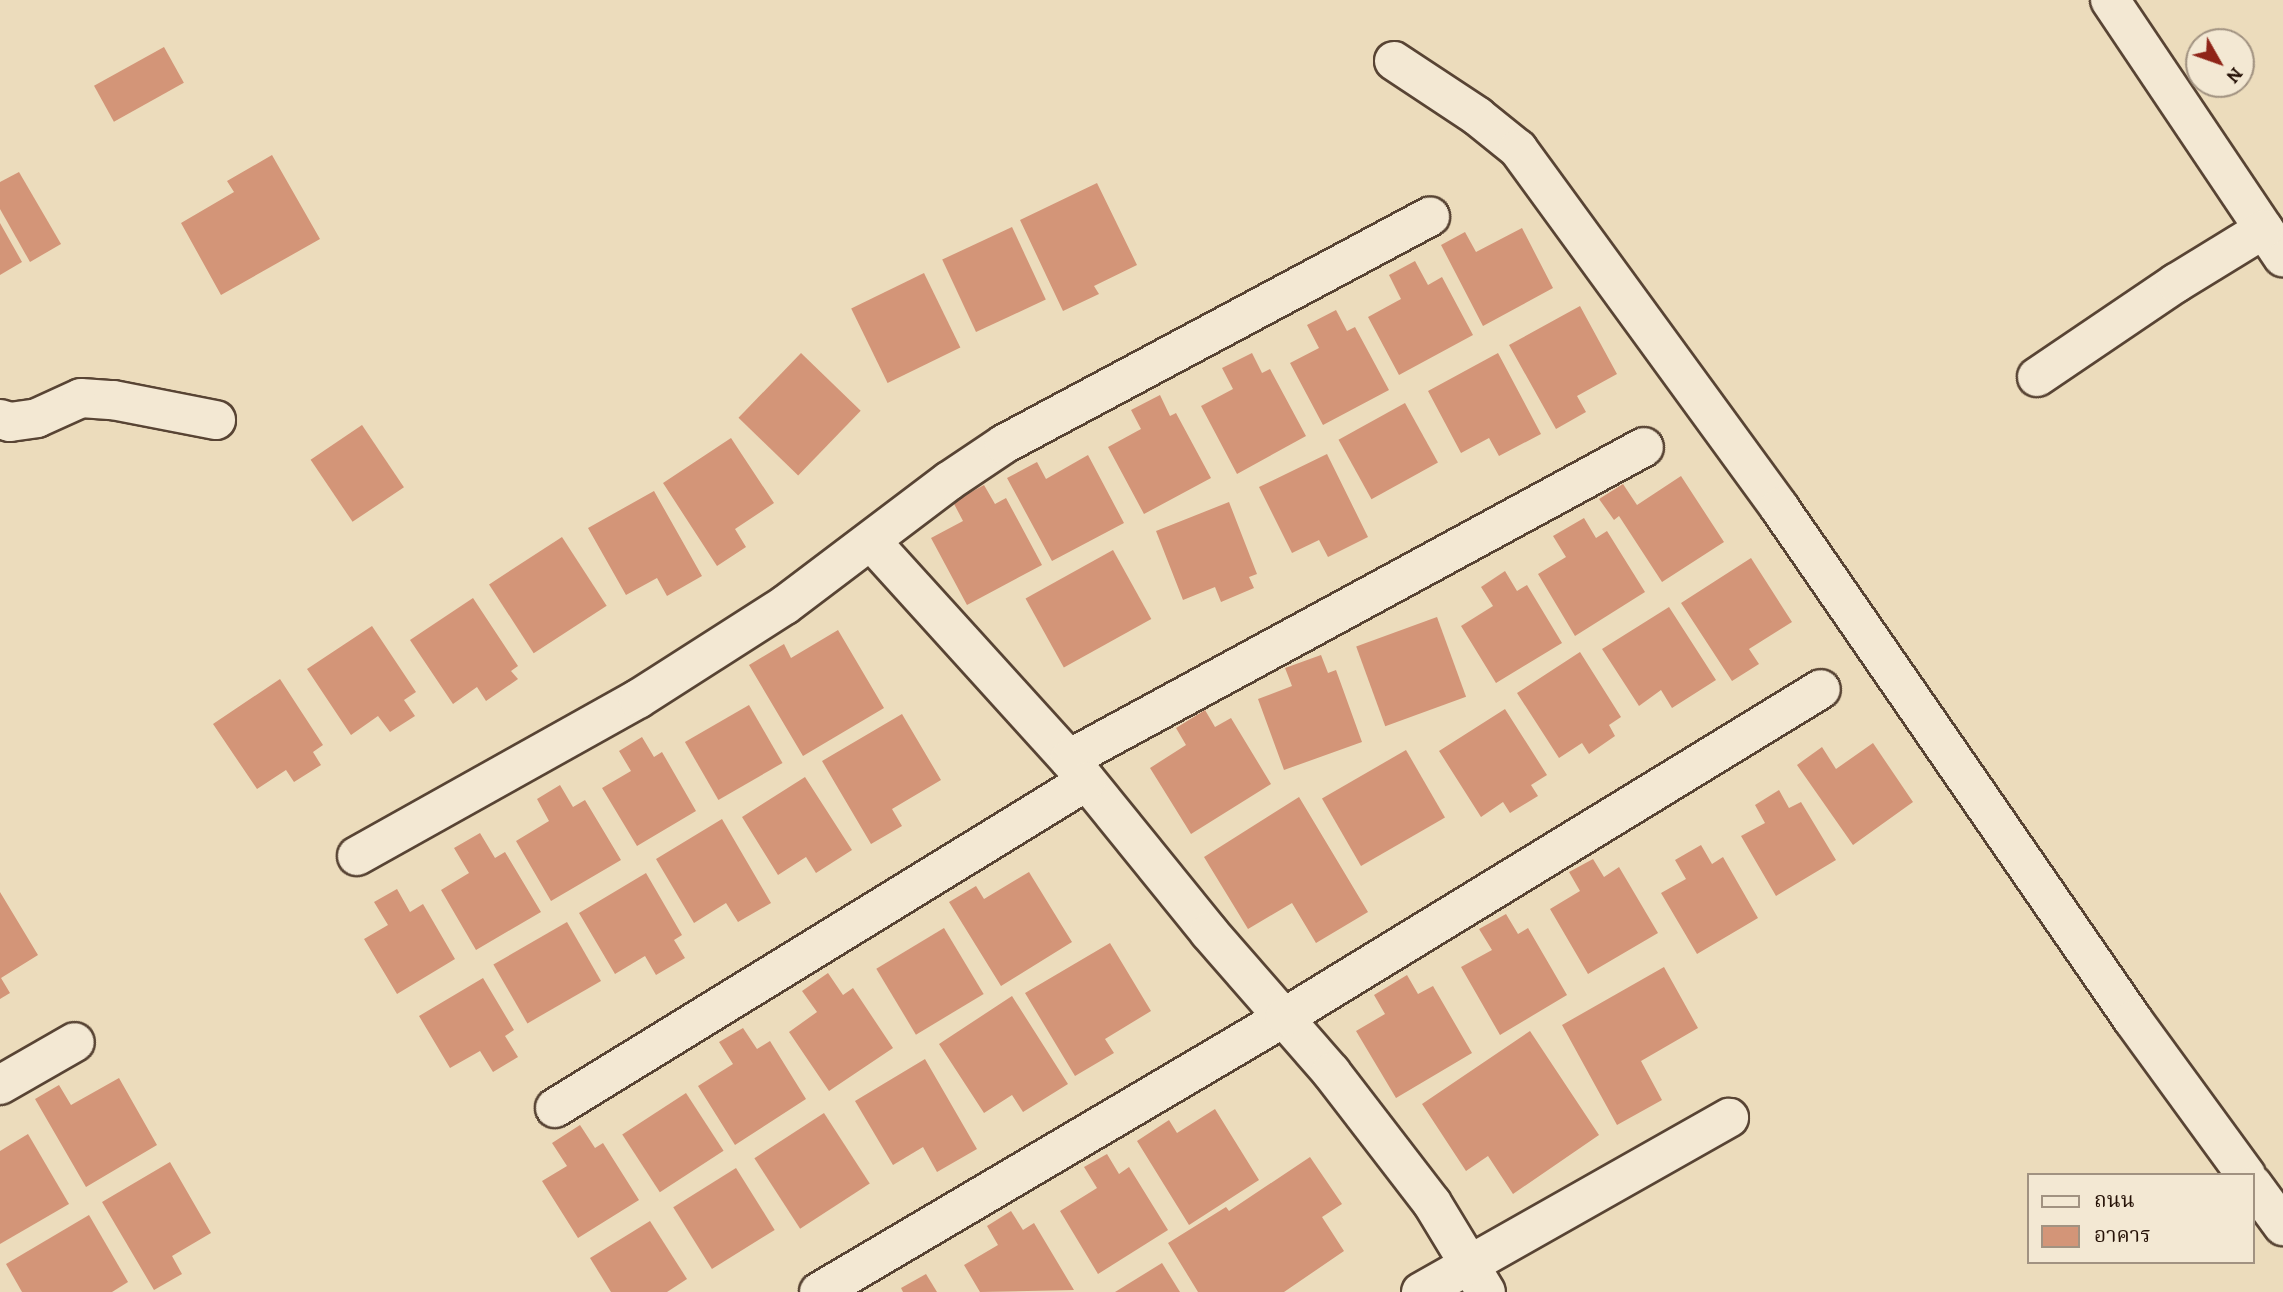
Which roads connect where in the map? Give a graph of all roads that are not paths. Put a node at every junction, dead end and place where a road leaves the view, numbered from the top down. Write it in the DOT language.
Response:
graph roads {
  1 [pos="2110,0"];
  2 [pos="1394,61"];
  3 [pos="1430,217"];
  4 [pos="2274,243"];
  5 [pos="2037,377"];
  6 [pos="0,419"];
  7 [pos="216,420"];
  8 [pos="1644,447"];
  9 [pos="871,541"];
  10 [pos="1821,689"];
  11 [pos="1078,770"];
  12 [pos="357,856"];
  13 [pos="1285,1017"];
  14 [pos="75,1042"];
  15 [pos="0,1085"];
  16 [pos="555,1108"];
  17 [pos="1730,1118"];
  18 [pos="2245,1173"];
  19 [pos="2255,1188"];
  20 [pos="2283,1226"];
  21 [pos="1478,1277"];
  22 [pos="819,1292"];
  23 [pos="1421,1292"];
  1 -- 4 [label="street"];
  2 -- 18 [label="street"];
  3 -- 9 [label="street"];
  4 -- 5 [label="street"];
  6 -- 7 [label="street"];
  8 -- 11 [label="street"];
  9 -- 11 [label="street"];
  9 -- 12 [label="street"];
  10 -- 13 [label="street"];
  11 -- 13 [label="street"];
  11 -- 16 [label="street"];
  13 -- 21 [label="street"];
  13 -- 22 [label="street"];
  14 -- 15 [label="street"];
  17 -- 21 [label="street"];
  19 -- 20 [label="street"];
  21 -- 23 [label="street"];
}
